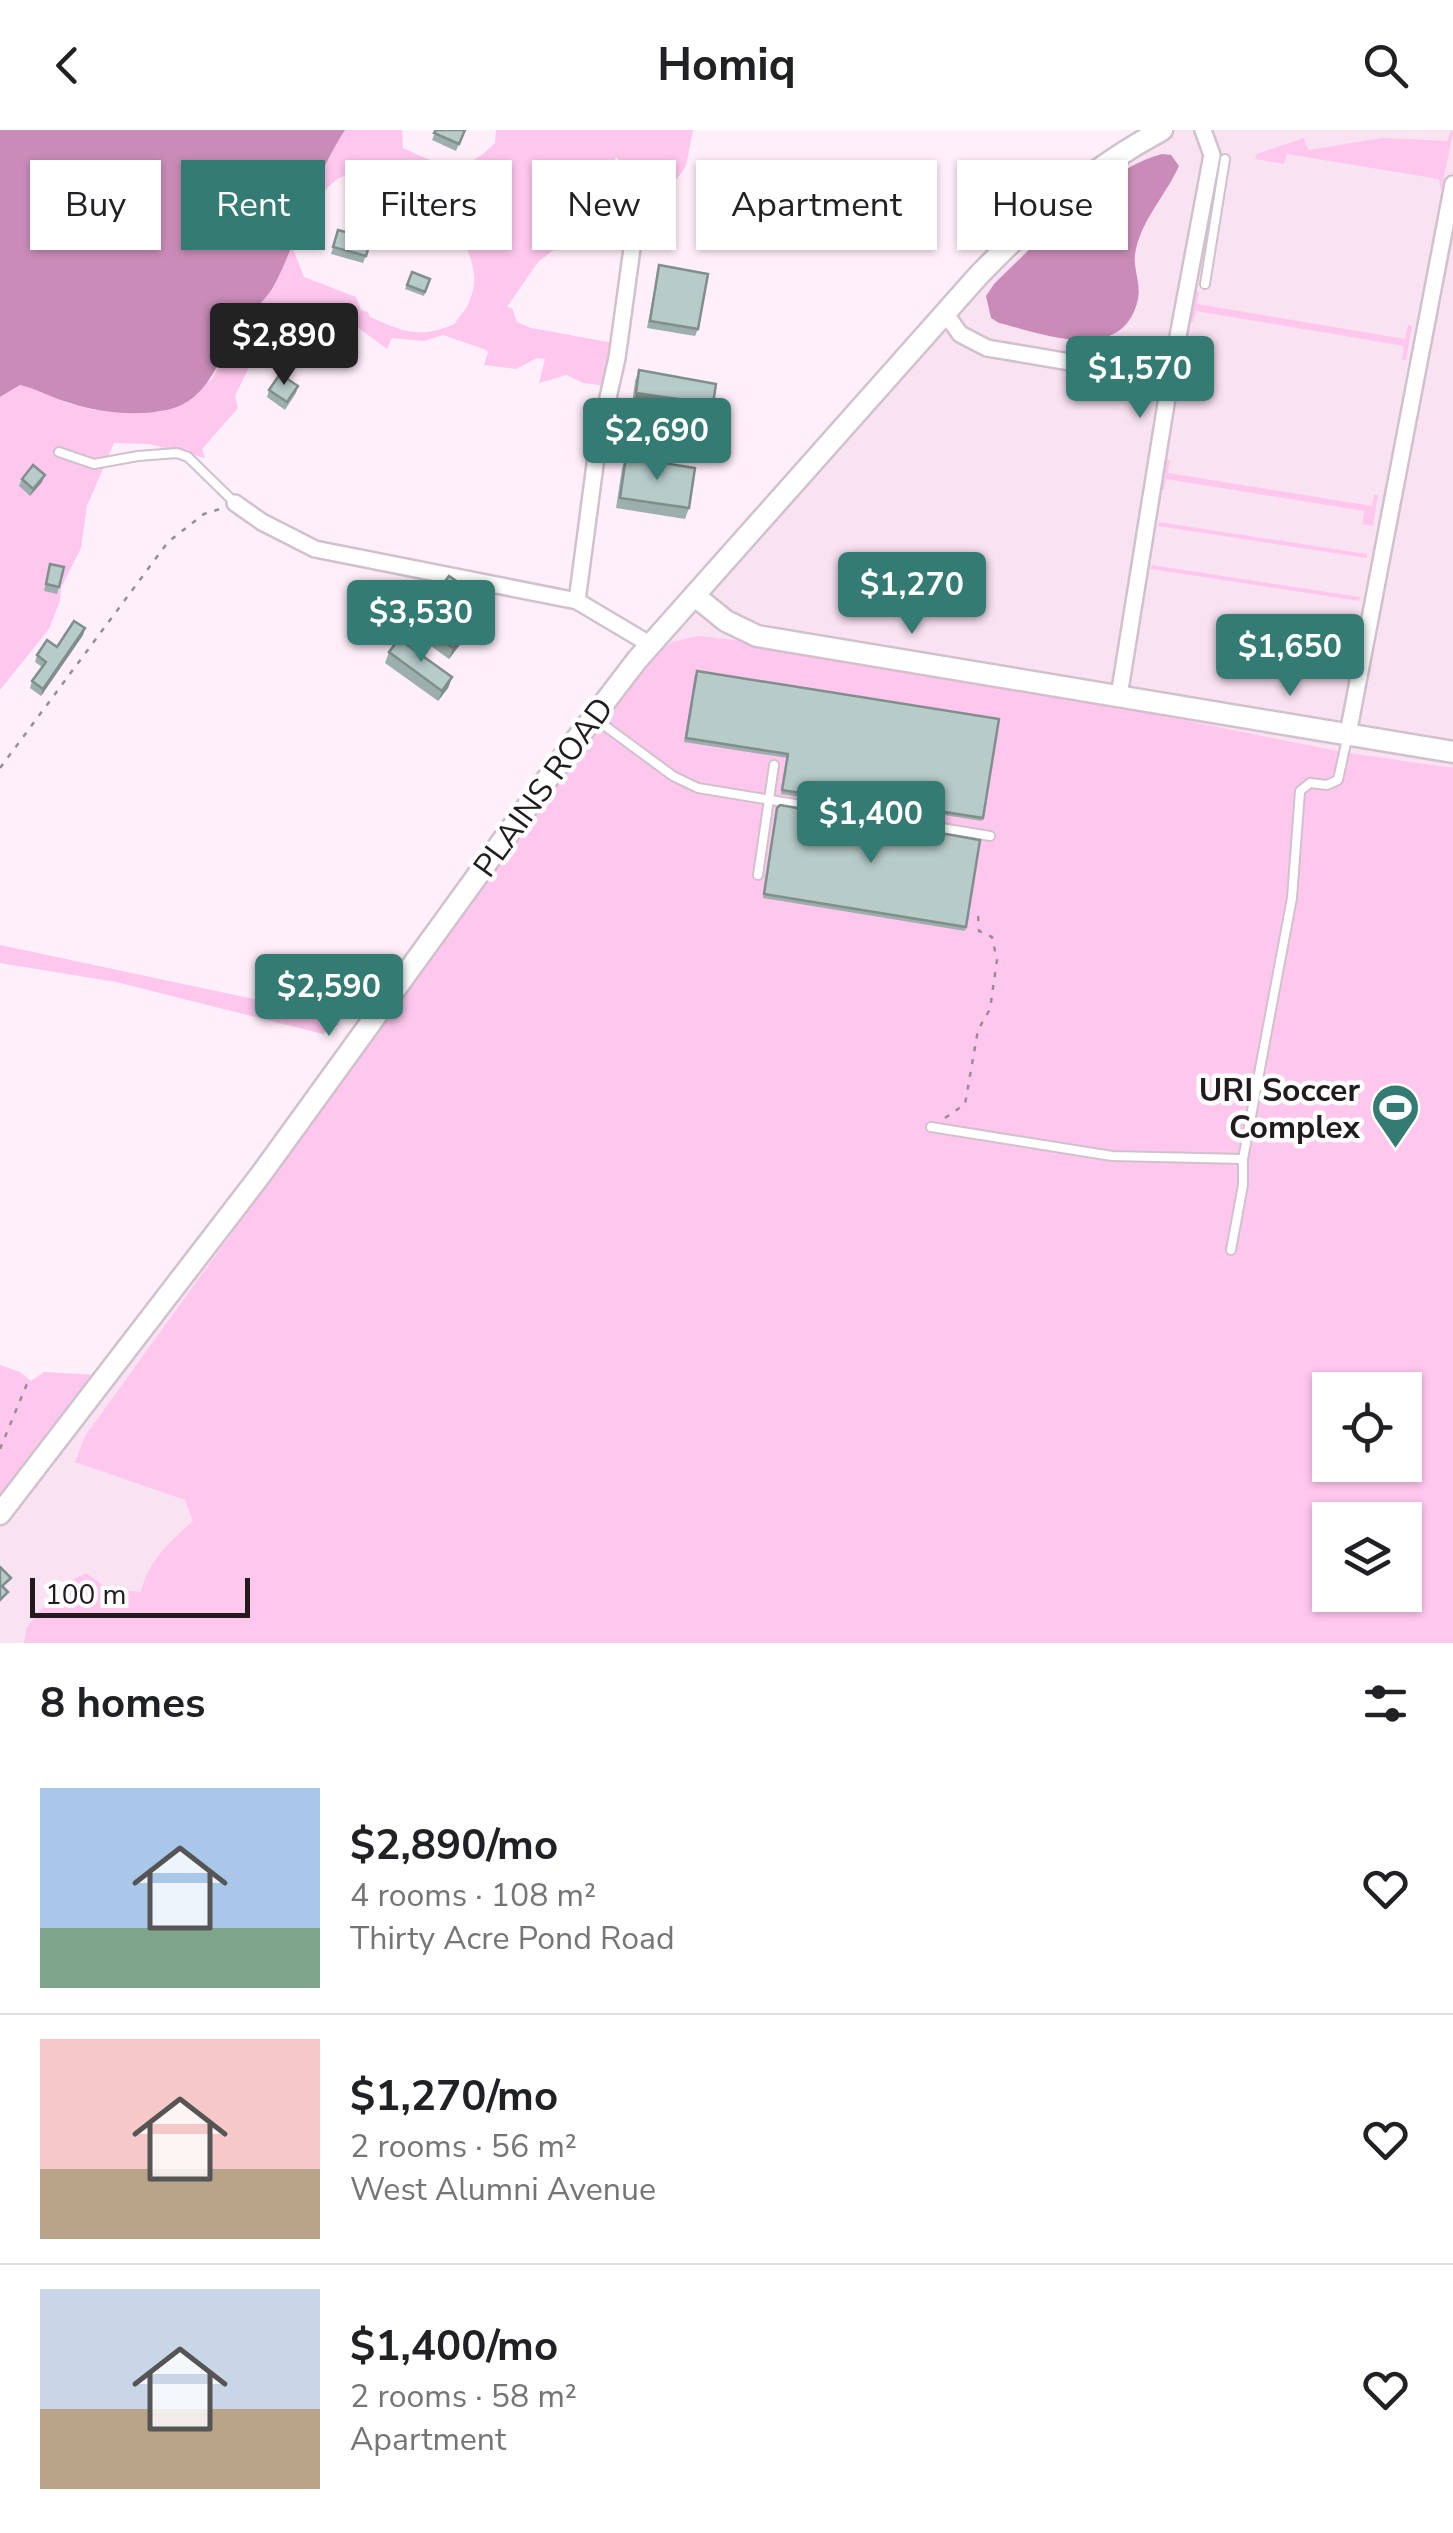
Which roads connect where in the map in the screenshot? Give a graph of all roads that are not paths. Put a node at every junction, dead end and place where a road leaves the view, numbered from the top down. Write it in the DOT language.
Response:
graph roads {
  1 [pos="1162,130"];
  2 [pos="1203,130"];
  3 [pos="1224,159"];
  4 [pos="1453,184"];
  5 [pos="632,250"];
  6 [pos="1206,284"];
  7 [pos="946,314"];
  8 [pos="1170,379"];
  9 [pos="59,452"];
  10 [pos="235,503"];
  11 [pos="695,596"];
  12 [pos="576,600"];
  13 [pos="651,645"];
  14 [pos="1118,696"];
  15 [pos="593,717"];
  16 [pos="1348,734"];
  17 [pos="1453,752"];
  18 [pos="774,764"];
  19 [pos="768,800"];
  20 [pos="990,836"];
  21 [pos="758,876"];
  22 [pos="931,1128"];
  23 [pos="1243,1159"];
  24 [pos="1231,1250"];
  25 [pos="0,1514"];
  1 -- 7 [label="street, PLAINS ROAD"];
  2 -- 8 [label="street"];
  3 -- 6 [label="lane"];
  4 -- 16 [label="street"];
  5 -- 12 [label="street"];
  7 -- 8 [label="street"];
  7 -- 11 [label="street, PLAINS ROAD"];
  8 -- 14 [label="street"];
  9 -- 10 [label="lane"];
  10 -- 12 [label="street"];
  11 -- 13 [label="street, PLAINS ROAD"];
  11 -- 14 [label="street"];
  12 -- 13 [label="street"];
  13 -- 15 [label="street, PLAINS ROAD"];
  14 -- 16 [label="street"];
  15 -- 19 [label="lane"];
  15 -- 25 [label="street, PLAINS ROAD"];
  16 -- 17 [label="street"];
  16 -- 23 [label="lane"];
  18 -- 19 [label="lane"];
  19 -- 20 [label="lane"];
  19 -- 21 [label="lane"];
  22 -- 23 [label="lane"];
  23 -- 24 [label="lane"];
}
